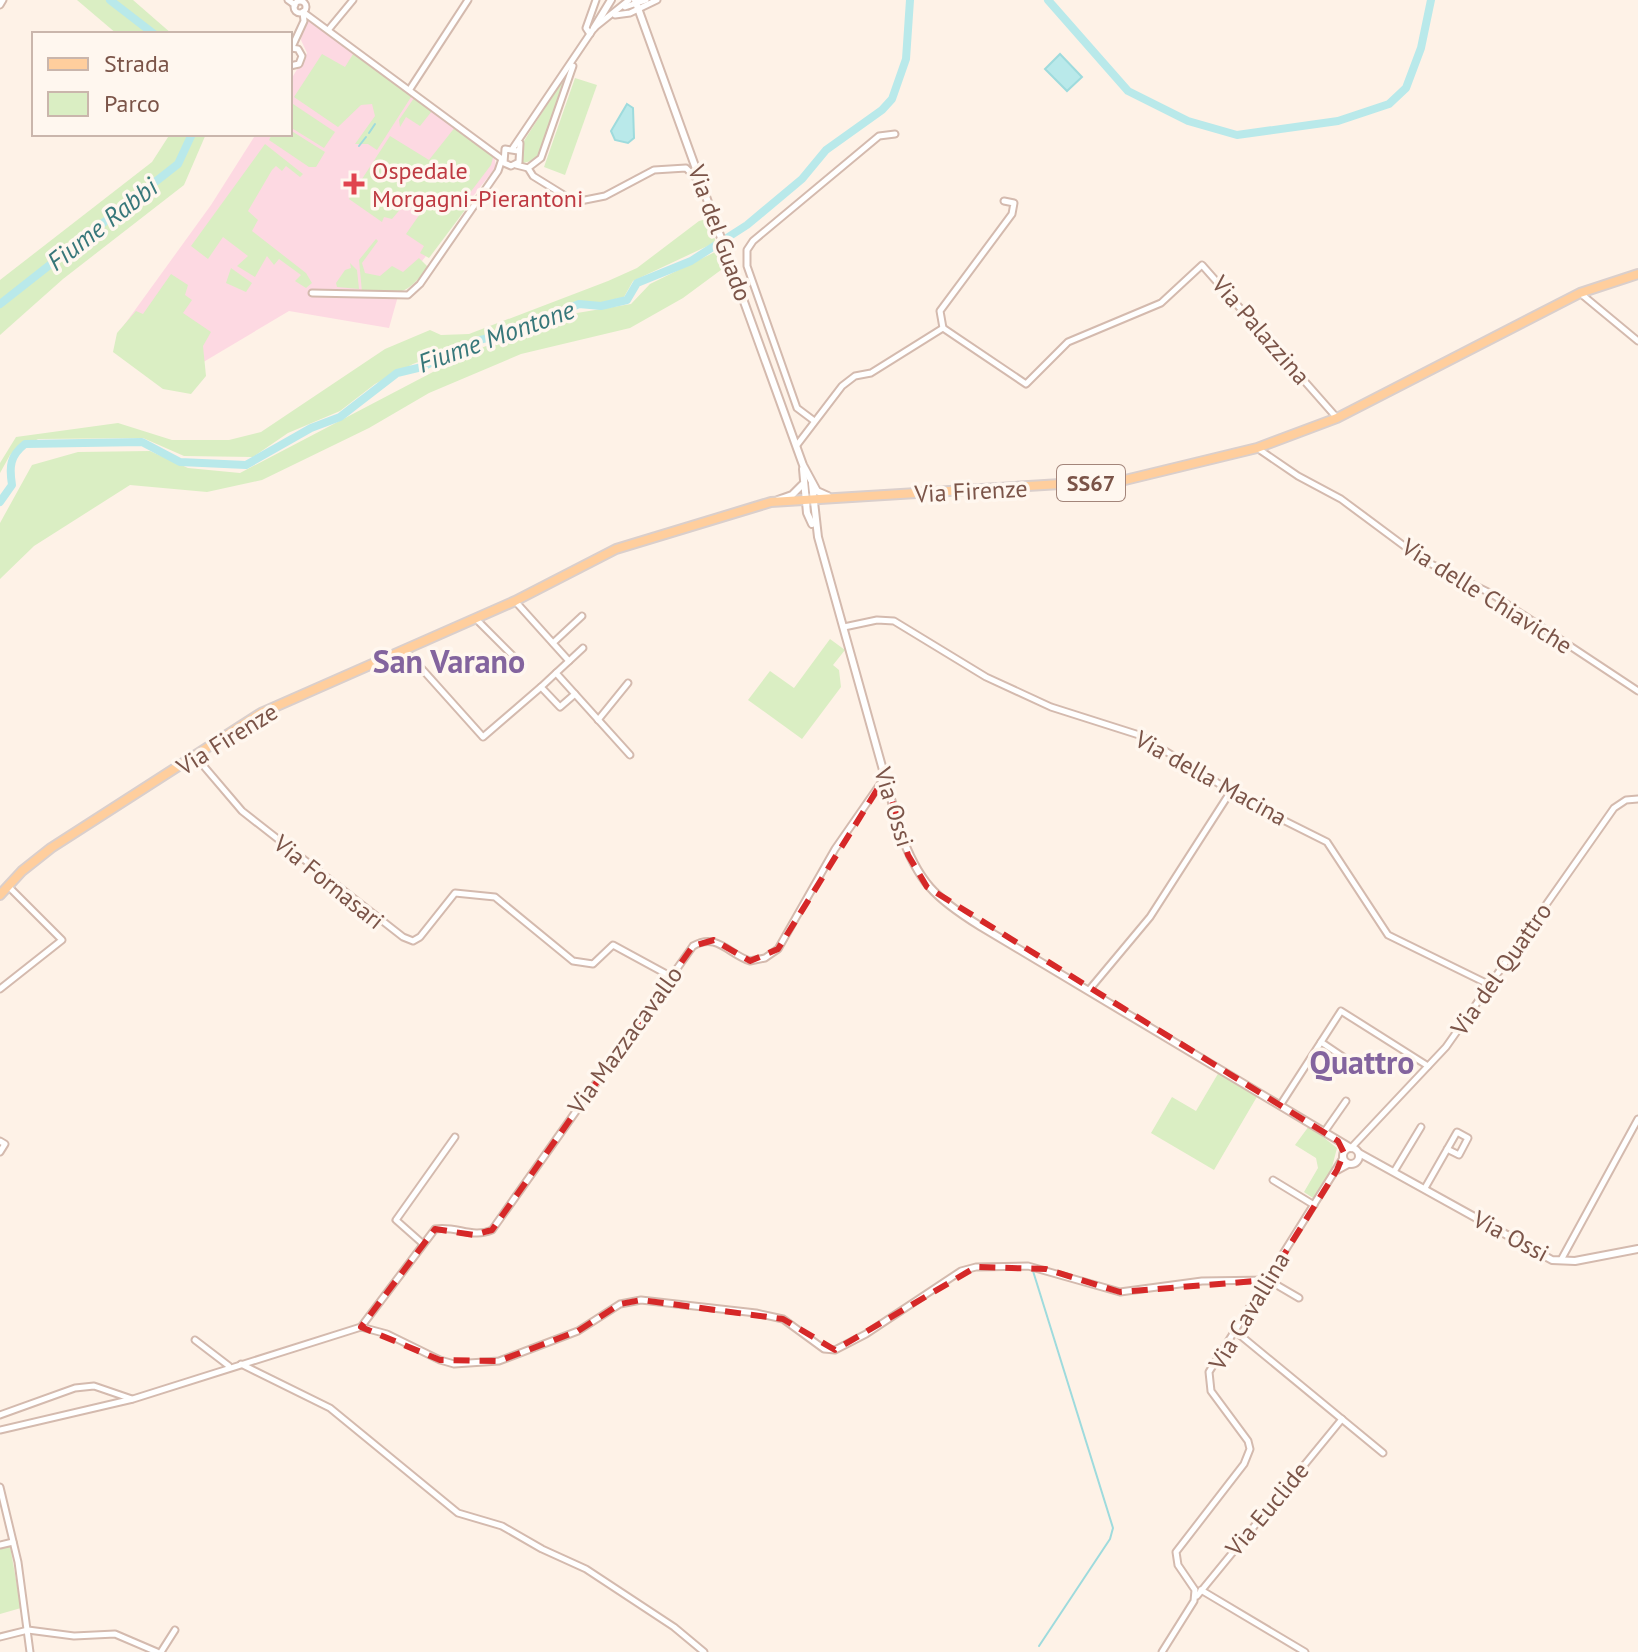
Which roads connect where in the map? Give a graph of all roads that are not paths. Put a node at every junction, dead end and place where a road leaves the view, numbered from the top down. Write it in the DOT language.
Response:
graph roads {
  1 [pos="3,0"];
  2 [pos="288,0"];
  3 [pos="353,0"];
  4 [pos="468,0"];
  5 [pos="596,0"];
  6 [pos="611,0"];
  7 [pos="629,0"];
  8 [pos="657,0"];
  9 [pos="648,3"];
  10 [pos="637,4"];
  11 [pos="0,5"];
  12 [pos="302,6"];
  13 [pos="625,10"];
  14 [pos="644,25"];
  15 [pos="329,29"];
  16 [pos="592,31"];
  17 [pos="293,48"];
  18 [pos="576,57"];
  19 [pos="292,66"];
  20 [pos="410,89"];
  21 [pos="895,134"];
  22 [pos="516,149"];
  23 [pos="501,159"];
  24 [pos="521,165"];
  25 [pos="702,183"];
  26 [pos="1004,201"];
  27 [pos="1638,274"];
  28 [pos="312,293"];
  29 [pos="1580,293"];
  30 [pos="943,328"];
  31 [pos="1638,341"];
  32 [pos="1337,418"];
  33 [pos="813,420"];
  34 [pos="797,445"];
  35 [pos="1257,448"];
  36 [pos="803,465"];
  37 [pos="803,484"];
  38 [pos="812,484"];
  39 [pos="809,499"];
  40 [pos="835,499"];
  41 [pos="771,502"];
  42 [pos="810,512"];
  43 [pos="515,601"];
  44 [pos="582,616"];
  45 [pos="475,618"];
  46 [pos="844,627"];
  47 [pos="553,643"];
  48 [pos="583,648"];
  49 [pos="405,650"];
  50 [pos="515,658"];
  51 [pos="569,661"];
  52 [pos="556,673"];
  53 [pos="628,683"];
  54 [pos="541,687"];
  55 [pos="1638,691"];
  56 [pos="575,694"];
  57 [pos="598,720"];
  58 [pos="630,755"];
  59 [pos="196,757"];
  60 [pos="885,777"];
  61 [pos="1231,791"];
  62 [pos="1638,799"];
  63 [pos="7,886"];
  64 [pos="0,895"];
  65 [pos="670,976"];
  66 [pos="1490,985"];
  67 [pos="0,989"];
  68 [pos="1089,990"];
  69 [pos="1321,1042"];
  70 [pos="1355,1065"];
  71 [pos="1428,1066"];
  72 [pos="1346,1101"];
  73 [pos="1281,1104"];
  74 [pos="1638,1119"];
  75 [pos="1421,1127"];
  76 [pos="1325,1131"];
  77 [pos="455,1137"];
  78 [pos="1338,1141"];
  79 [pos="3,1143"];
  80 [pos="1447,1149"];
  81 [pos="1355,1150"];
  82 [pos="0,1152"];
  83 [pos="1348,1159"];
  84 [pos="1374,1159"];
  85 [pos="1395,1170"];
  86 [pos="1273,1180"];
  87 [pos="1425,1188"];
  88 [pos="1314,1205"];
  89 [pos="422,1243"];
  90 [pos="1638,1249"];
  91 [pos="1561,1261"];
  92 [pos="1268,1280"];
  93 [pos="1299,1298"];
  94 [pos="361,1327"];
  95 [pos="1235,1331"];
  96 [pos="195,1340"];
  97 [pos="240,1363"];
  98 [pos="229,1367"];
  99 [pos="133,1399"];
  100 [pos="0,1415"];
  101 [pos="1342,1419"];
  102 [pos="0,1430"];
  103 [pos="1383,1453"];
  104 [pos="0,1487"];
  105 [pos="13,1542"];
  106 [pos="0,1545"];
  107 [pos="1201,1590"];
  108 [pos="1194,1601"];
  109 [pos="28,1630"];
  110 [pos="175,1630"];
  111 [pos="2,1636"];
  112 [pos="30,1652"];
  113 [pos="159,1652"];
  114 [pos="704,1652"];
  115 [pos="1162,1652"];
  116 [pos="1305,1652"];
  1 -- 11 [label="street"];
  2 -- 12 [label="street"];
  3 -- 15 [label="street"];
  4 -- 20 [label="street"];
  5 -- 16 [label="street"];
  6 -- 16 [label="street"];
  7 -- 13 [label="street"];
  8 -- 9 [label="street"];
  9 -- 10 [label="street"];
  9 -- 14 [label="street"];
  10 -- 13 [label="street"];
  10 -- 14 [label="street, Via del Guado"];
  12 -- 15 [label="street"];
  12 -- 17 [label="street"];
  13 -- 14 [label="street"];
  13 -- 16 [label="street"];
  14 -- 25 [label="street, Via del Guado"];
  15 -- 20 [label="street"];
  16 -- 18 [label="street"];
  17 -- 19 [label="street"];
  18 -- 22 [label="street"];
  18 -- 24 [label="street"];
  20 -- 23 [label="street"];
  21 -- 33 [label="street, Via del Guado"];
  22 -- 23 [label="street"];
  22 -- 24 [label="street"];
  23 -- 24 [label="street"];
  23 -- 28 [label="street"];
  24 -- 25 [label="street"];
  25 -- 34 [label="street, Via del Guado"];
  26 -- 30 [label="street"];
  27 -- 29 [label="main road, Via Firenze / SS67"];
  29 -- 31 [label="street"];
  29 -- 32 [label="main road, Via Firenze / SS67"];
  30 -- 32 [label="street, Via Palazzina"];
  30 -- 33 [label="street"];
  32 -- 35 [label="main road, Via Firenze / SS67"];
  33 -- 34 [label="street"];
  34 -- 36 [label="street, Via del Guado"];
  35 -- 40 [label="main road, Via Firenze / SS67"];
  35 -- 55 [label="street, Via delle Chiaviche"];
  36 -- 37 [label="street, Via del Guado"];
  36 -- 38 [label="street, Via del Guado"];
  37 -- 39 [label="street, Via del Guado"];
  37 -- 41 [label="street"];
  38 -- 39 [label="street, Via del Guado"];
  38 -- 40 [label="street"];
  39 -- 40 [label="main road, Via Firenze / SS67"];
  39 -- 41 [label="main road, Via Firenze / SS67"];
  39 -- 42 [label="street, Via Ossi"];
  40 -- 42 [label="street"];
  41 -- 42 [label="street"];
  41 -- 43 [label="main road, Via Firenze / SS67"];
  42 -- 46 [label="street, Via Ossi"];
  43 -- 45 [label="main road, Via Firenze / SS67"];
  43 -- 47 [label="street"];
  44 -- 47 [label="street"];
  45 -- 49 [label="main road, Via Firenze / SS67"];
  45 -- 50 [label="street"];
  46 -- 60 [label="street, Via Ossi"];
  46 -- 61 [label="street, Via della Macina"];
  47 -- 51 [label="street"];
  48 -- 51 [label="street"];
  49 -- 54 [label="street"];
  49 -- 59 [label="main road, Via Firenze / SS67"];
  51 -- 52 [label="street"];
  52 -- 54 [label="street"];
  52 -- 56 [label="street"];
  53 -- 57 [label="street"];
  54 -- 56 [label="street"];
  56 -- 57 [label="street"];
  57 -- 58 [label="street"];
  59 -- 63 [label="main road, Via Firenze / SS67"];
  59 -- 65 [label="street, Via Fornasari"];
  60 -- 65 [label="street, Via Mazzacavallo"];
  60 -- 68 [label="street, Via Ossi"];
  61 -- 66 [label="street, Via della Macina"];
  61 -- 68 [label="street"];
  62 -- 66 [label="street, Via del Quattro"];
  63 -- 64 [label="main road, Via Firenze"];
  63 -- 67 [label="street"];
  65 -- 89 [label="street, Via Mazzacavallo"];
  66 -- 71 [label="street, Via del Quattro"];
  68 -- 73 [label="street, Via Ossi"];
  69 -- 70 [label="street"];
  69 -- 71 [label="street"];
  69 -- 73 [label="street"];
  71 -- 81 [label="street, Via del Quattro"];
  72 -- 76 [label="street"];
  73 -- 76 [label="street, Via Ossi"];
  74 -- 91 [label="street"];
  75 -- 85 [label="street"];
  76 -- 78 [label="street, Via Ossi"];
  77 -- 89 [label="street"];
  78 -- 81 [label="street, Via Ossi"];
  78 -- 83 [label="street, Via Ossi"];
  79 -- 82 [label="street"];
  80 -- 80 [label="street"];
  80 -- 87 [label="street"];
  81 -- 83 [label="street"];
  81 -- 83 [label="street"];
  81 -- 84 [label="street, Via Ossi"];
  83 -- 84 [label="street"];
  83 -- 88 [label="street, Via Cavallina"];
  84 -- 85 [label="street, Via Ossi"];
  85 -- 87 [label="street, Via Ossi"];
  86 -- 88 [label="street"];
  87 -- 91 [label="street, Via Ossi"];
  88 -- 92 [label="street, Via Cavallina"];
  89 -- 94 [label="street"];
  90 -- 91 [label="street, Via Ossi"];
  92 -- 93 [label="street"];
  92 -- 94 [label="street"];
  92 -- 95 [label="street, Via Cavallina"];
  94 -- 97 [label="street"];
  95 -- 101 [label="street"];
  95 -- 108 [label="street, Via Cavallina"];
  96 -- 98 [label="street"];
  97 -- 98 [label="street"];
  97 -- 114 [label="street"];
  98 -- 99 [label="street"];
  99 -- 100 [label="street"];
  99 -- 102 [label="street"];
  101 -- 103 [label="street"];
  101 -- 107 [label="street, Via Euclide"];
  104 -- 105 [label="street"];
  105 -- 106 [label="street"];
  105 -- 109 [label="street"];
  107 -- 108 [label="street, Via Euclide"];
  107 -- 116 [label="street"];
  108 -- 115 [label="street"];
  109 -- 111 [label="street"];
  109 -- 112 [label="street"];
  109 -- 113 [label="street"];
  110 -- 113 [label="street"];
}
